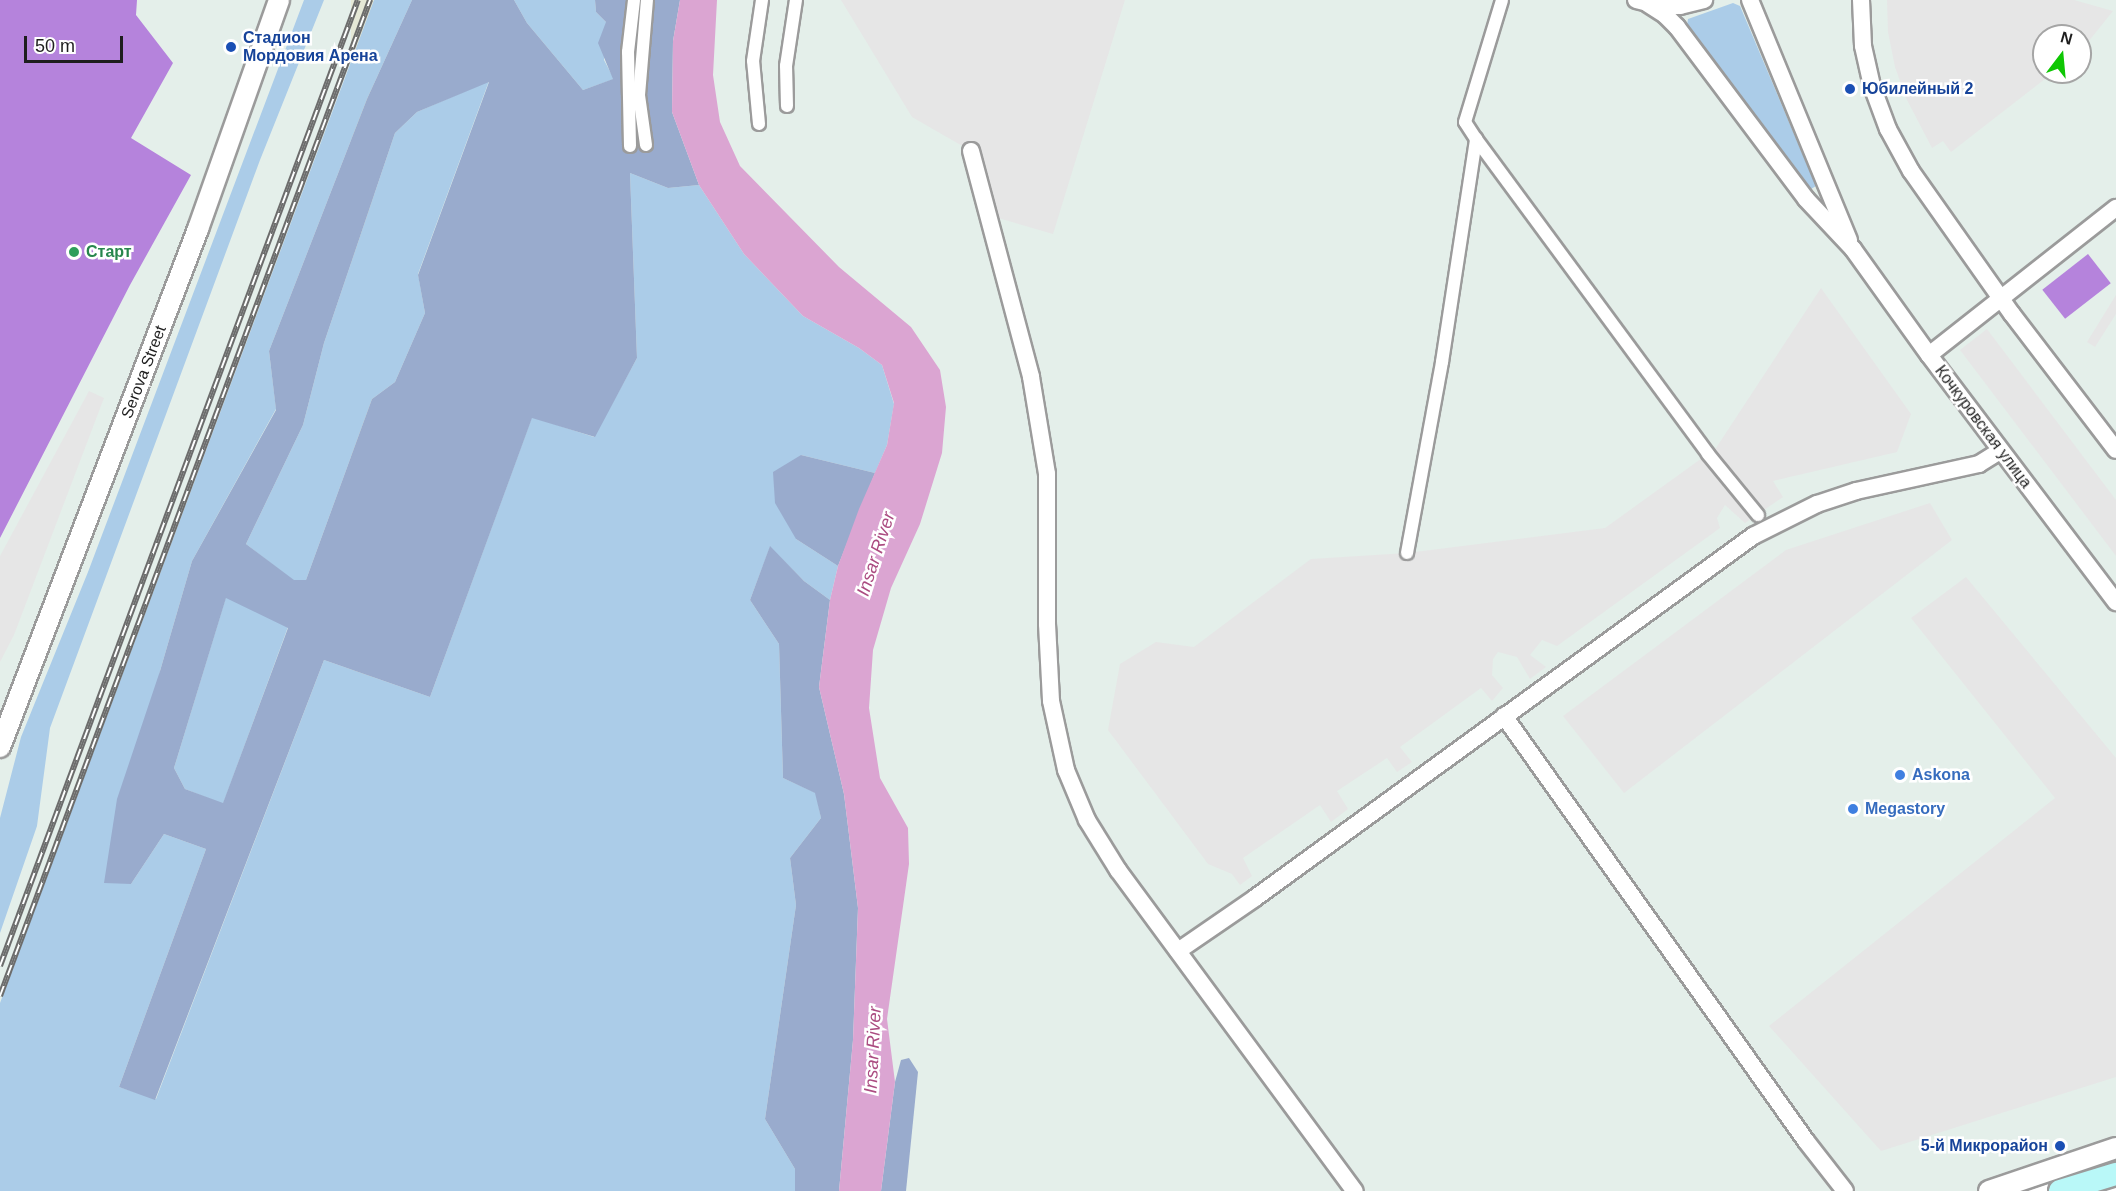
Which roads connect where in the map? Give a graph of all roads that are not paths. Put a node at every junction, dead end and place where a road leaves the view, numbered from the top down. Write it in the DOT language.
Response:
graph roads {
  1 [pos="279,0"];
  2 [pos="634,0"];
  3 [pos="647,0"];
  4 [pos="762,0"];
  5 [pos="796,0"];
  6 [pos="1502,0"];
  7 [pos="1704,0"];
  8 [pos="1750,0"];
  9 [pos="1861,0"];
  10 [pos="1642,2"];
  11 [pos="787,106"];
  12 [pos="759,124"];
  13 [pos="1476,139"];
  14 [pos="646,145"];
  15 [pos="630,146"];
  16 [pos="971,151"];
  17 [pos="2116,208"];
  18 [pos="1853,249"];
  19 [pos="2002,299"];
  20 [pos="1929,355"];
  21 [pos="2116,450"];
  22 [pos="2000,451"];
  23 [pos="1758,515"];
  24 [pos="1407,553"];
  25 [pos="2116,602"];
  26 [pos="1504,716"];
  27 [pos="1,741"];
  28 [pos="1178,951"];
  29 [pos="2116,1148"];
  30 [pos="2116,1174"];
  31 [pos="1355,1191"];
  32 [pos="1845,1191"];
  33 [pos="1989,1191"];
  34 [pos="2060,1191"];
  1 -- 27 [label="street, Serova Street"];
  2 -- 15 [label="street"];
  3 -- 14 [label="street"];
  4 -- 12 [label="street"];
  5 -- 11 [label="street"];
  6 -- 13 [label="street"];
  7 -- 10 [label="street"];
  8 -- 18 [label="street, Кочкуровская улица"];
  9 -- 19 [label="street"];
  10 -- 18 [label="street, Кочкуровская улица"];
  13 -- 23 [label="street"];
  13 -- 24 [label="street"];
  16 -- 28 [label="street"];
  17 -- 19 [label="street"];
  18 -- 20 [label="street, Кочкуровская улица"];
  19 -- 20 [label="street"];
  19 -- 21 [label="street"];
  20 -- 22 [label="street, Кочкуровская улица"];
  22 -- 25 [label="street, Кочкуровская улица"];
  22 -- 26 [label="street"];
  26 -- 28 [label="street"];
  26 -- 32 [label="street"];
  28 -- 31 [label="street"];
  29 -- 33 [label="street"];
  30 -- 34 [label="main road"];
}
